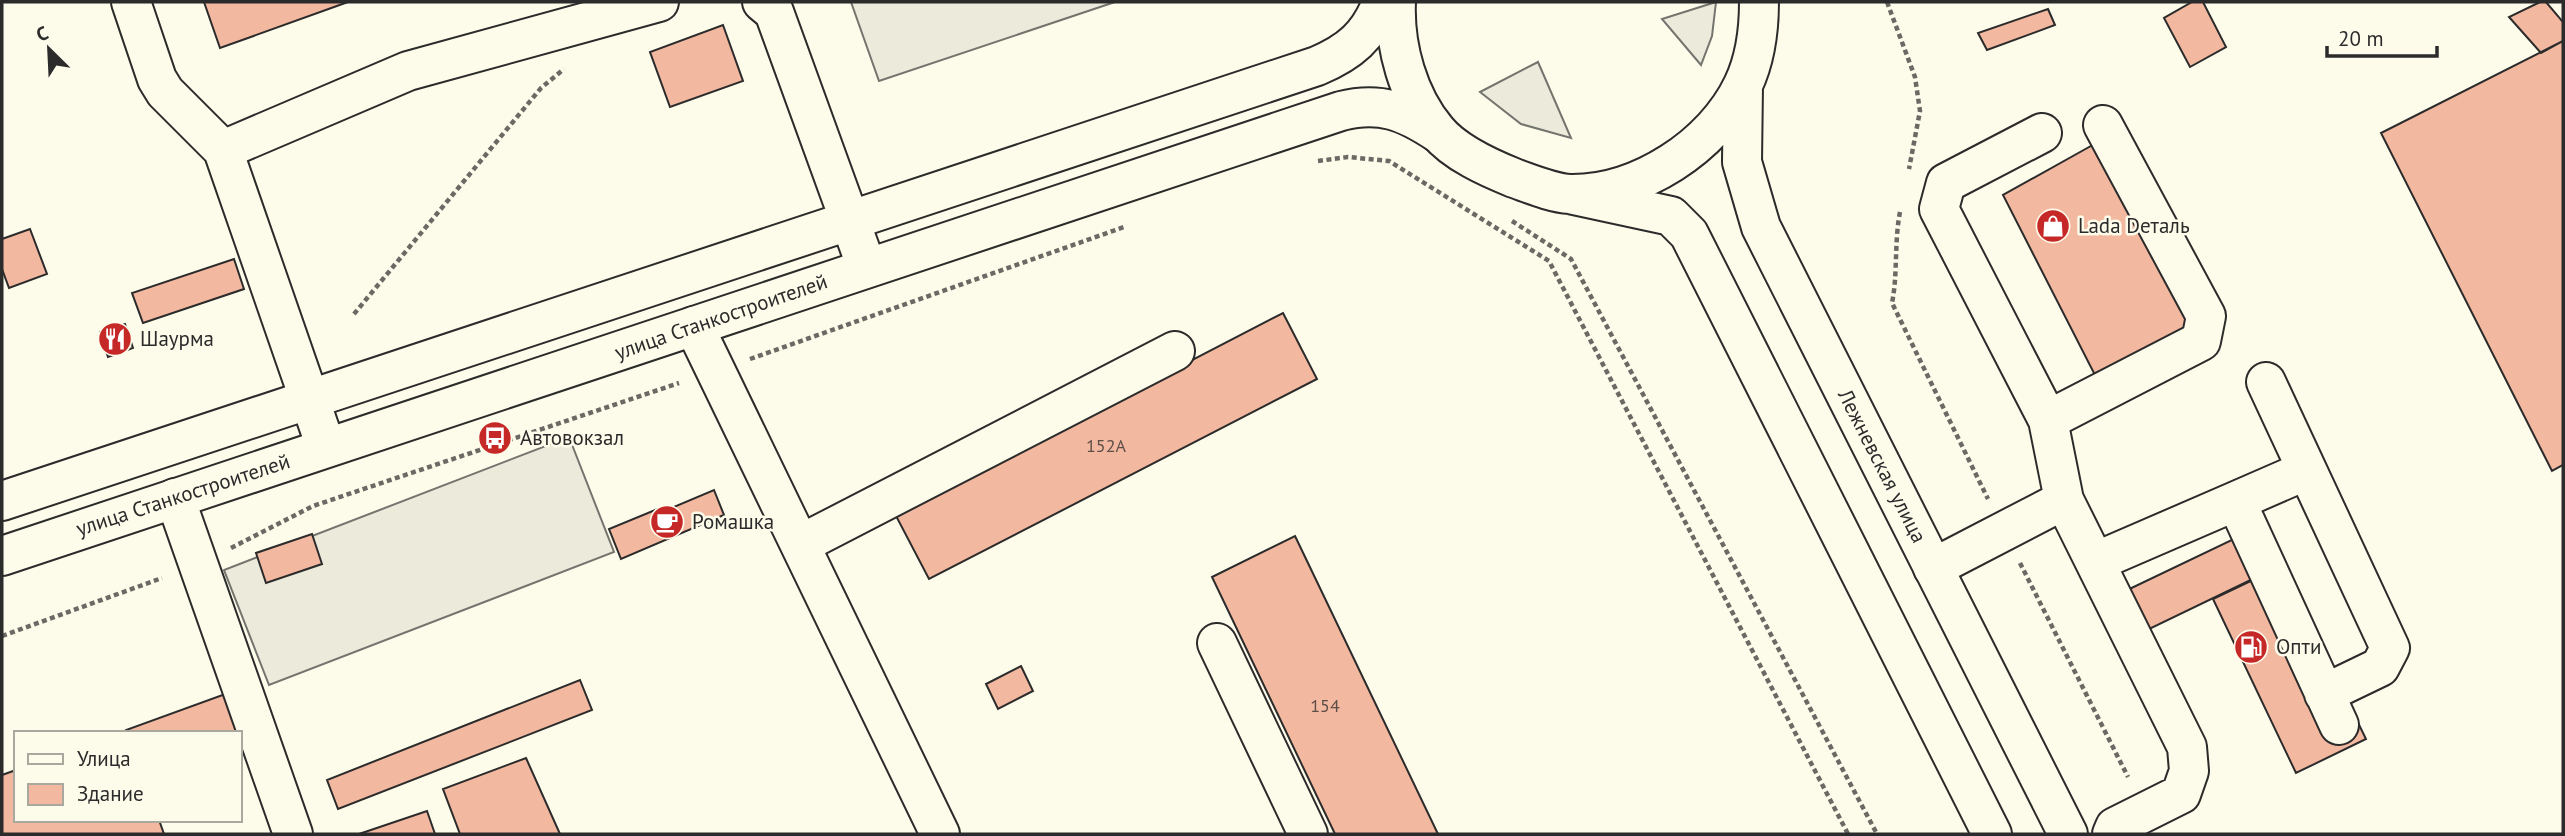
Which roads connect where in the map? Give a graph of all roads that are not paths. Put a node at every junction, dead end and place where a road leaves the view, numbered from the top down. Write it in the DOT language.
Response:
graph roads {
  1 [pos="131,2"];
  2 [pos="659,2"];
  3 [pos="762,2"];
  4 [pos="1382,2"];
  5 [pos="1396,2"];
  6 [pos="1761,8"];
  7 [pos="1743,85"];
  8 [pos="2103,125"];
  9 [pos="1438,133"];
  10 [pos="2042,133"];
  11 [pos="223,150"];
  12 [pos="1570,194"];
  13 [pos="850,220"];
  14 [pos="867,268"];
  15 [pos="694,326"];
  16 [pos="1175,351"];
  17 [pos="2266,382"];
  18 [pos="309,399"];
  19 [pos="2048,420"];
  20 [pos="326,447"];
  21 [pos="2307,470"];
  22 [pos="175,498"];
  23 [pos="2064,500"];
  24 [pos="2,501"];
  25 [pos="2236,501"];
  26 [pos="801,544"];
  27 [pos="2,556"];
  28 [pos="2095,562"];
  29 [pos="1933,568"];
  30 [pos="1217,643"];
  31 [pos="293,834"];
  32 [pos="940,834"];
  33 [pos="1308,834"];
  34 [pos="1992,834"];
  35 [pos="2068,834"];
  36 [pos="2112,834"];
  1 -- 11 [label="main road"];
  2 -- 11 [label="main road"];
  3 -- 13 [label="main road"];
  4 -- 13 [label="main road"];
  5 -- 9 [label="main road"];
  6 -- 7 [label="main road"];
  7 -- 12 [label="main road"];
  7 -- 29 [label="main road, Лежневская улица"];
  8 -- 19 [label="main road"];
  9 -- 12 [label="main road, улица Станкостроителей"];
  9 -- 14 [label="main road, улица Станкостроителей"];
  10 -- 19 [label="main road"];
  11 -- 18 [label="main road"];
  12 -- 34 [label="main road"];
  13 -- 14 [label="main road"];
  13 -- 18 [label="main road"];
  14 -- 15 [label="main road, улица Станкостроителей"];
  15 -- 20 [label="main road, улица Станкостроителей"];
  15 -- 26 [label="main road"];
  16 -- 26 [label="main road"];
  17 -- 21 [label="main road"];
  18 -- 20 [label="main road"];
  18 -- 24 [label="main road"];
  19 -- 23 [label="main road"];
  20 -- 22 [label="main road, улица Станкостроителей"];
  21 -- 25 [label="main road"];
  21 -- 25 [label="main road"];
  22 -- 27 [label="main road, улица Станкостроителей"];
  22 -- 31 [label="main road"];
  23 -- 28 [label="main road"];
  23 -- 29 [label="main road"];
  25 -- 28 [label="main road"];
  26 -- 32 [label="main road"];
  28 -- 36 [label="main road"];
  29 -- 35 [label="main road, Лежневская улица"];
  30 -- 33 [label="main road"];
}
